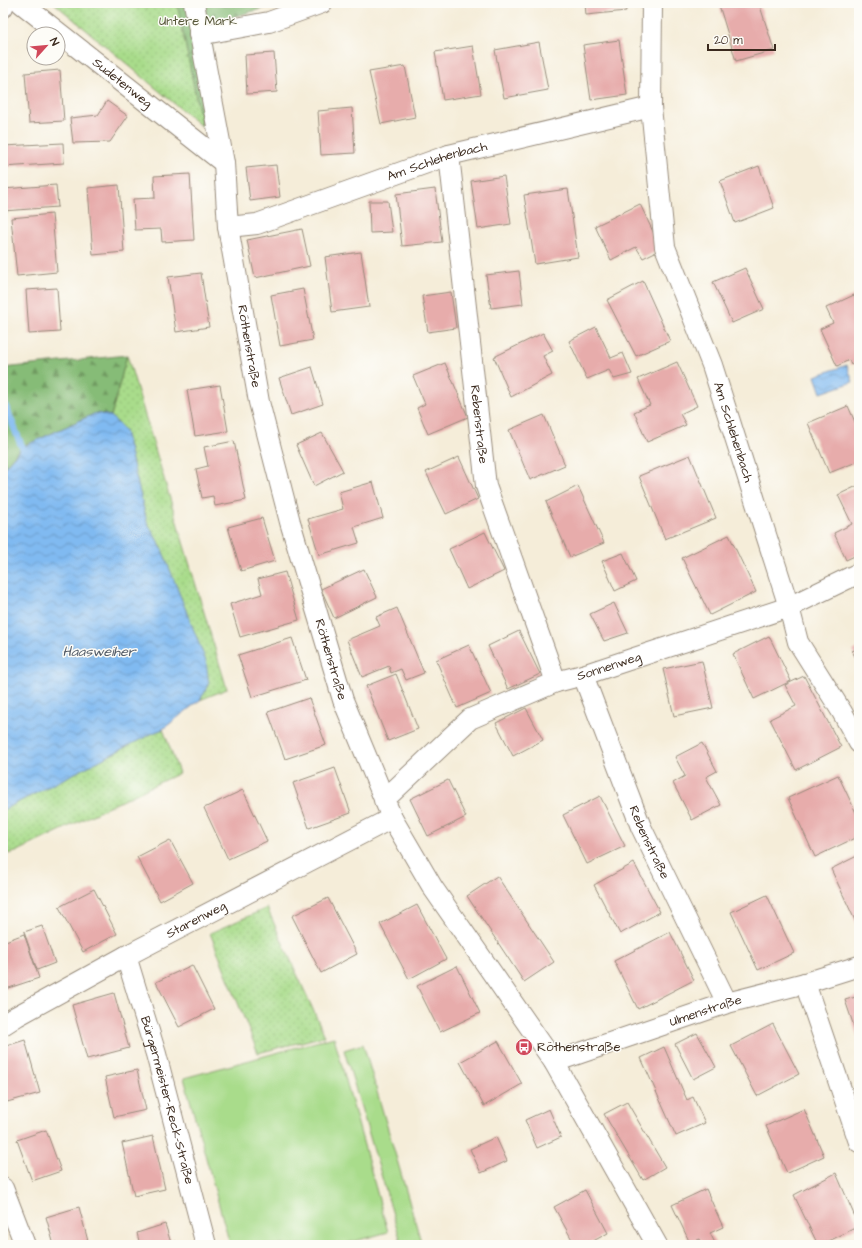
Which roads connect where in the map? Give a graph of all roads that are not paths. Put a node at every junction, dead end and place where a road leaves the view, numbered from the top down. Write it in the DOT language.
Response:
graph roads {
  1 [pos="4,3"];
  2 [pos="21,3"];
  3 [pos="194,3"];
  4 [pos="322,3"];
  5 [pos="652,3"];
  6 [pos="3,7"];
  7 [pos="199,34"];
  8 [pos="650,107"];
  9 [pos="449,155"];
  10 [pos="224,163"];
  11 [pos="228,227"];
  12 [pos="859,573"];
  13 [pos="789,607"];
  14 [pos="583,675"];
  15 [pos="556,682"];
  16 [pos="859,743"];
  17 [pos="384,800"];
  18 [pos="392,818"];
  19 [pos="126,956"];
  20 [pos="859,966"];
  21 [pos="805,983"];
  22 [pos="727,1003"];
  23 [pos="3,1025"];
  24 [pos="554,1062"];
  25 [pos="859,1142"];
  26 [pos="3,1188"];
  27 [pos="25,1245"];
  28 [pos="206,1245"];
  29 [pos="657,1245"];
  1 -- 6 [label="street"];
  2 -- 10 [label="street, Sudetenweg"];
  3 -- 7 [label="street, Röthenstraße"];
  4 -- 7 [label="street"];
  5 -- 8 [label="street, Am Schlehenbach"];
  7 -- 10 [label="street, Röthenstraße"];
  8 -- 9 [label="street, Am Schlehenbach"];
  8 -- 13 [label="street, Am Schlehenbach"];
  9 -- 11 [label="street, Am Schlehenbach"];
  9 -- 15 [label="street, Rebenstraße"];
  10 -- 11 [label="street, Röthenstraße"];
  11 -- 17 [label="street, Röthenstraße"];
  12 -- 13 [label="street, Sonnenweg"];
  13 -- 14 [label="street, Sonnenweg"];
  13 -- 16 [label="street, Am Schlehenbach"];
  14 -- 15 [label="street, Sonnenweg"];
  14 -- 22 [label="street, Rebenstraße"];
  15 -- 17 [label="street, Sonnenweg"];
  17 -- 18 [label="street, Röthenstraße"];
  18 -- 19 [label="street, Starenweg"];
  18 -- 24 [label="street, Röthenstraße"];
  19 -- 23 [label="street, Starenweg"];
  19 -- 28 [label="street, Bürgermeister-Reck-Straße"];
  20 -- 21 [label="street, Ulmenstraße"];
  21 -- 22 [label="street, Ulmenstraße"];
  21 -- 25 [label="street"];
  22 -- 24 [label="street, Ulmenstraße"];
  24 -- 29 [label="street, Röthenstraße"];
  26 -- 27 [label="street"];
}
